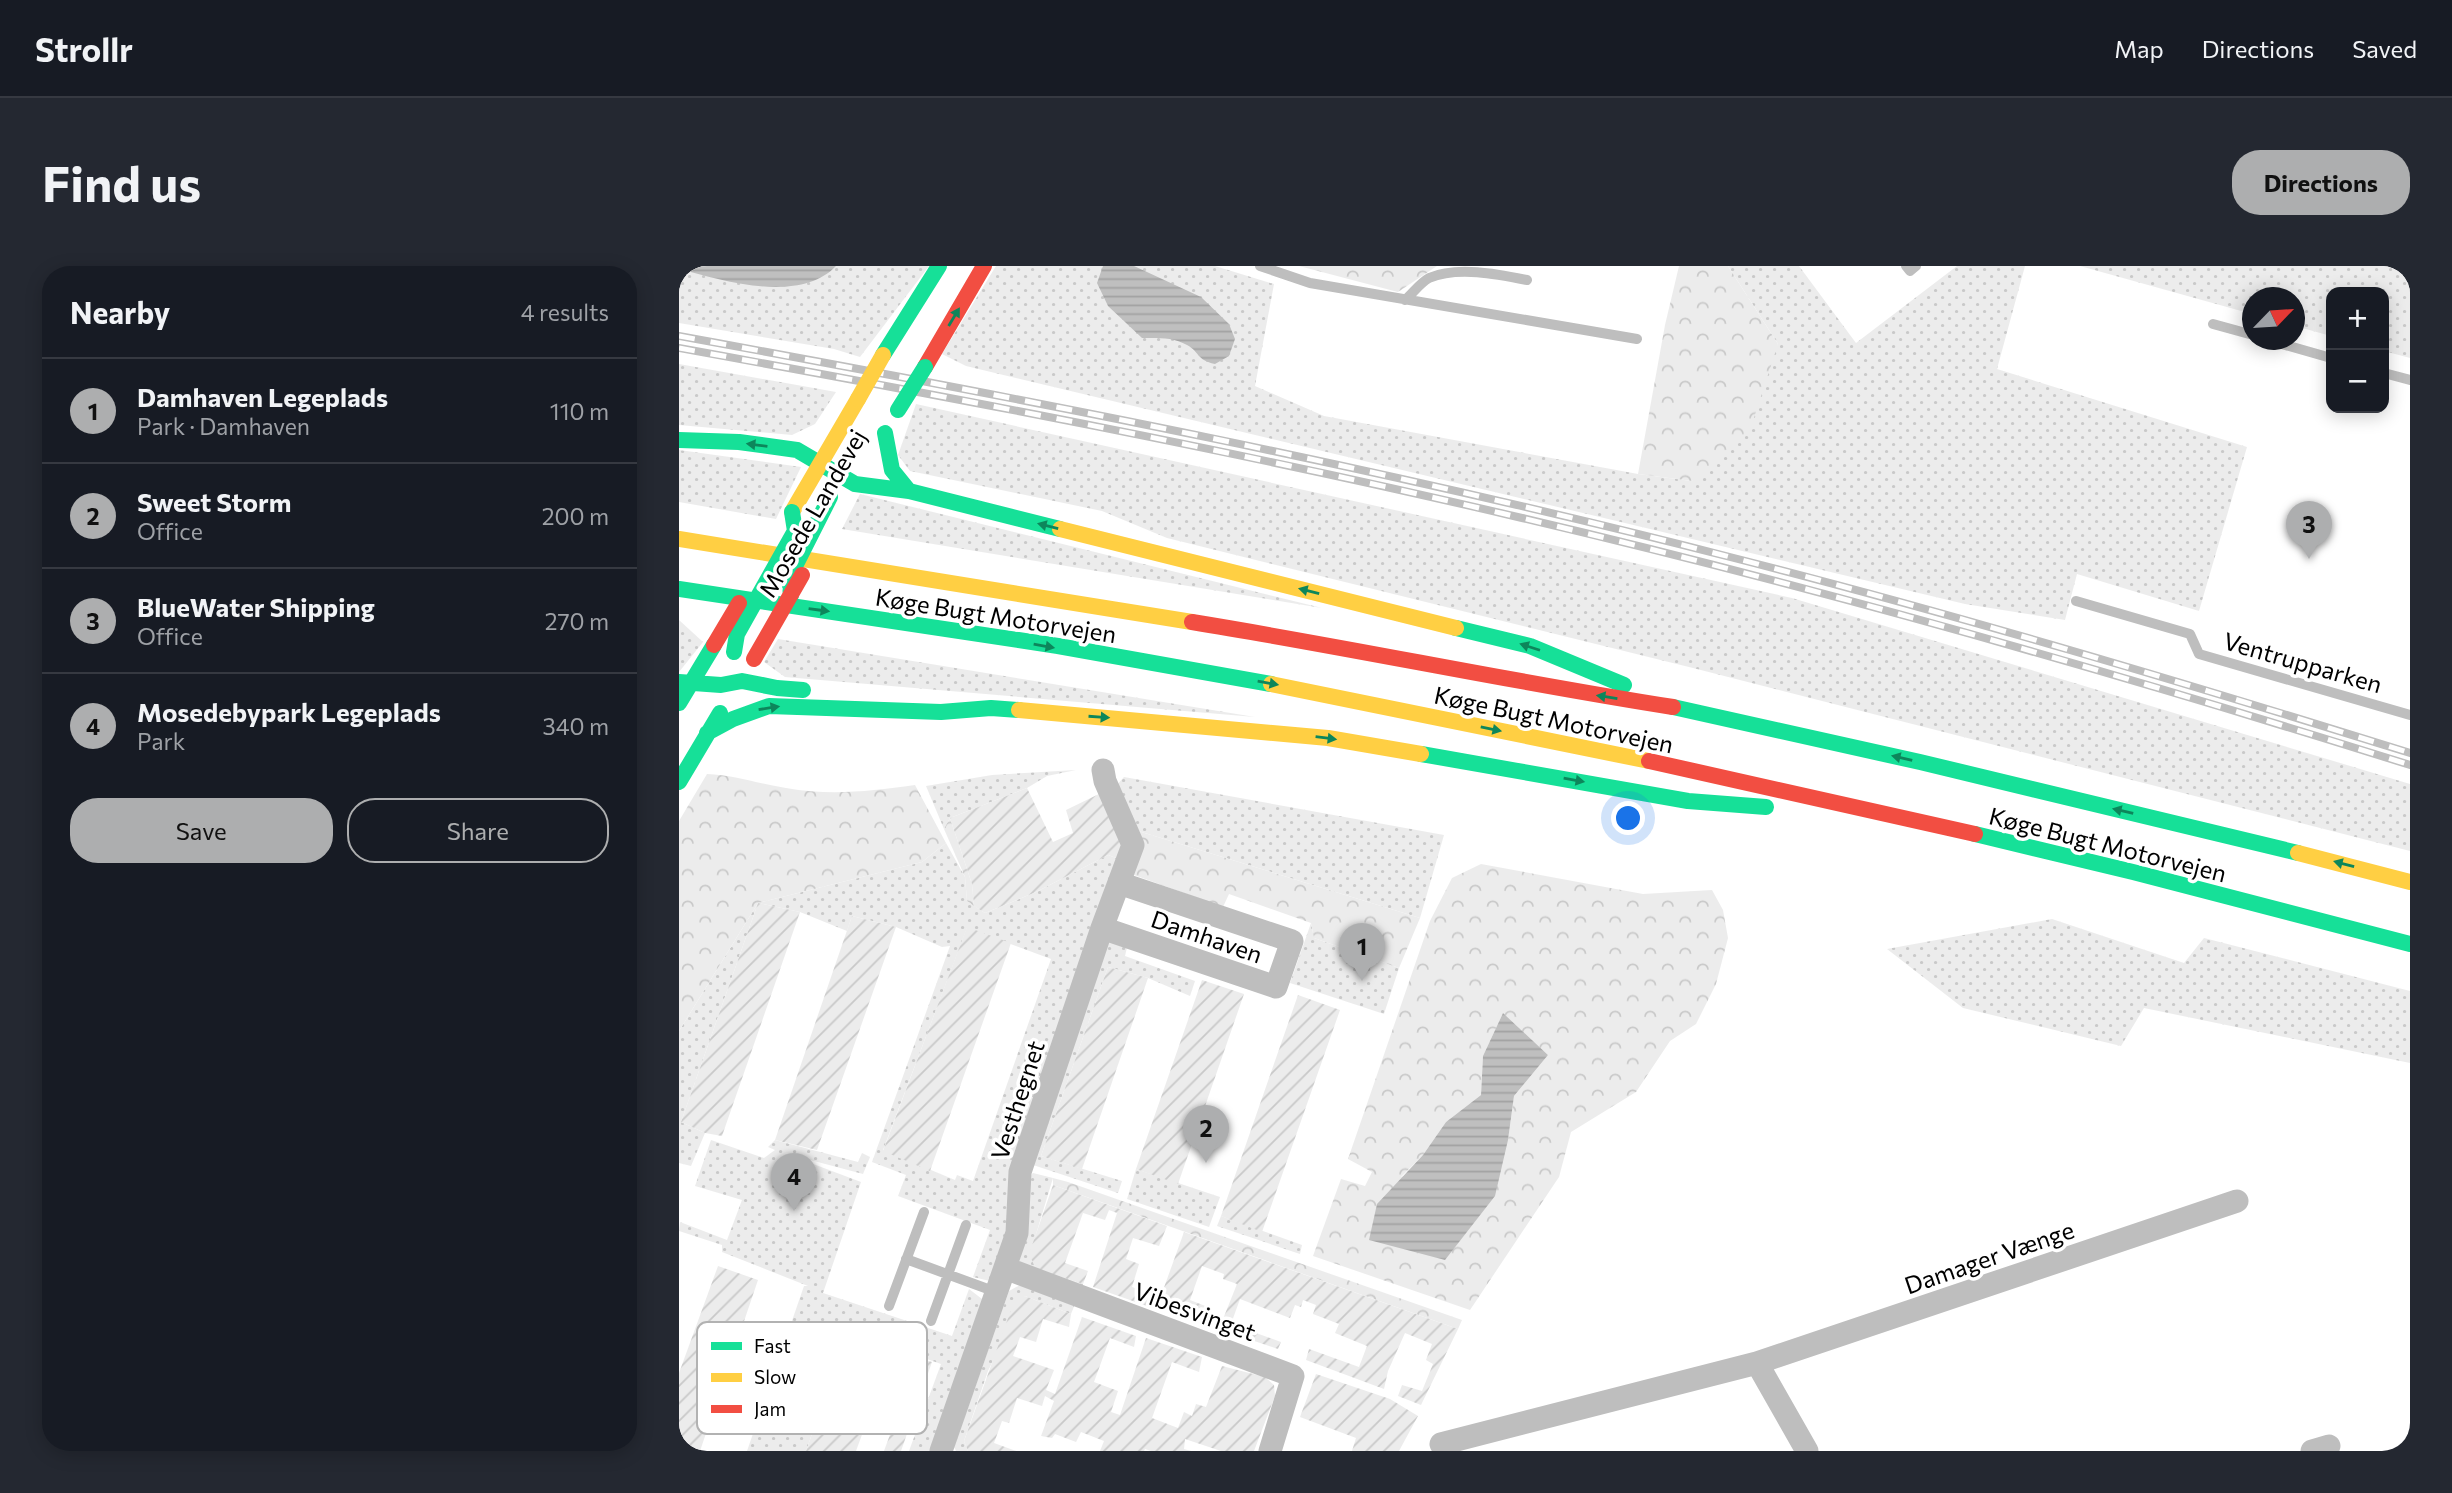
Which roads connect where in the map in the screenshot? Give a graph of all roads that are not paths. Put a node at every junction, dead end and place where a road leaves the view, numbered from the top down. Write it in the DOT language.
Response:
graph roads {
  1 [pos="939,266"];
  2 [pos="984,266"];
  3 [pos="1259,266"];
  4 [pos="1906,266"];
  5 [pos="1916,266"];
  6 [pos="1527,280"];
  7 [pos="1405,300"];
  8 [pos="2213,324"];
  9 [pos="2242,332"];
  10 [pos="1637,339"];
  11 [pos="2303,350"];
  12 [pos="2326,357"];
  13 [pos="2389,374"];
  14 [pos="2410,380"];
  15 [pos="885,433"];
  16 [pos="679,440"];
  17 [pos="873,453"];
  18 [pos="821,463"];
  19 [pos="848,490"];
  20 [pos="909,491"];
  21 [pos="793,512"];
  22 [pos="679,539"];
  23 [pos="679,589"];
  24 [pos="2076,601"];
  25 [pos="742,681"];
  26 [pos="685,683"];
  27 [pos="818,691"];
  28 [pos="845,692"];
  29 [pos="679,703"];
  30 [pos="982,708"];
  31 [pos="1684,709"];
  32 [pos="2410,715"];
  33 [pos="706,733"];
  34 [pos="1103,770"];
  35 [pos="679,782"];
  36 [pos="1903,817"];
  37 [pos="1118,883"];
  38 [pos="2410,883"];
  39 [pos="1102,928"];
  40 [pos="2410,944"];
  41 [pos="2237,1200"];
  42 [pos="923,1212"];
  43 [pos="966,1224"];
  44 [pos="906,1259"];
  45 [pos="1005,1268"];
  46 [pos="948,1274"];
  47 [pos="996,1292"];
  48 [pos="889,1306"];
  49 [pos="930,1321"];
  50 [pos="1757,1363"];
  51 [pos="1441,1444"];
  52 [pos="941,1451"];
  53 [pos="1270,1451"];
  54 [pos="1807,1451"];
  1 -- 18 [label="main road, Mosede Landevej, bridge"];
  15 -- 2 [label="main road, Mosede Landevej, one-way, bridge"];
  3 -- 7 [label="lane"];
  4 -- 5 [label="lane"];
  6 -- 7 [label="lane"];
  7 -- 10 [label="lane"];
  8 -- 9 [label="lane"];
  11 -- 12 [label="lane"];
  13 -- 14 [label="lane"];
  15 -- 17 [label="main road, Mosede Landevej"];
  15 -- 20 [label="main road"];
  18 -- 16 [label="main road, one-way"];
  18 -- 19 [label="main road"];
  18 -- 19 [label="main road"];
  18 -- 21 [label="main road, Mosede Landevej"];
  19 -- 20 [label="main road"];
  19 -- 25 [label="main road, Mosede Landevej, bridge"];
  31 -- 20 [label="main road, one-way"];
  21 -- 25 [label="main road, bridge"];
  21 -- 26 [label="main road, Mosede Landevej, bridge"];
  31 -- 22 [label="main road, Køge Bugt Motorvejen, one-way"];
  23 -- 36 [label="main road, Køge Bugt Motorvejen, one-way"];
  24 -- 32 [label="lane, Ventrupparken"];
  25 -- 26 [label="main road"];
  25 -- 27 [label="main road"];
  25 -- 33 [label="main road, Mosede Landevej"];
  26 -- 29 [label="main road, Mosede Landevej"];
  28 -- 30 [label="main road"];
  33 -- 30 [label="main road, one-way"];
  30 -- 36 [label="main road, one-way"];
  38 -- 31 [label="main road, Køge Bugt Motorvejen, one-way"];
  33 -- 35 [label="main road, Mosede Landevej"];
  34 -- 37 [label="street, Vesthegnet"];
  36 -- 40 [label="main road, Køge Bugt Motorvejen"];
  37 -- 39 [label="street, Vesthegnet"];
  37 -- 39 [label="street, Damhaven"];
  39 -- 45 [label="street, Vesthegnet"];
  41 -- 50 [label="street, Damager Vænge"];
  42 -- 44 [label="lane"];
  43 -- 46 [label="lane"];
  44 -- 46 [label="lane"];
  44 -- 48 [label="lane"];
  45 -- 47 [label="street, Vesthegnet"];
  45 -- 53 [label="street, Vibesvinget"];
  46 -- 47 [label="lane"];
  46 -- 49 [label="lane"];
  47 -- 52 [label="street, Vesthegnet"];
  50 -- 51 [label="street, Damager Vænge"];
  50 -- 54 [label="street"];
}
